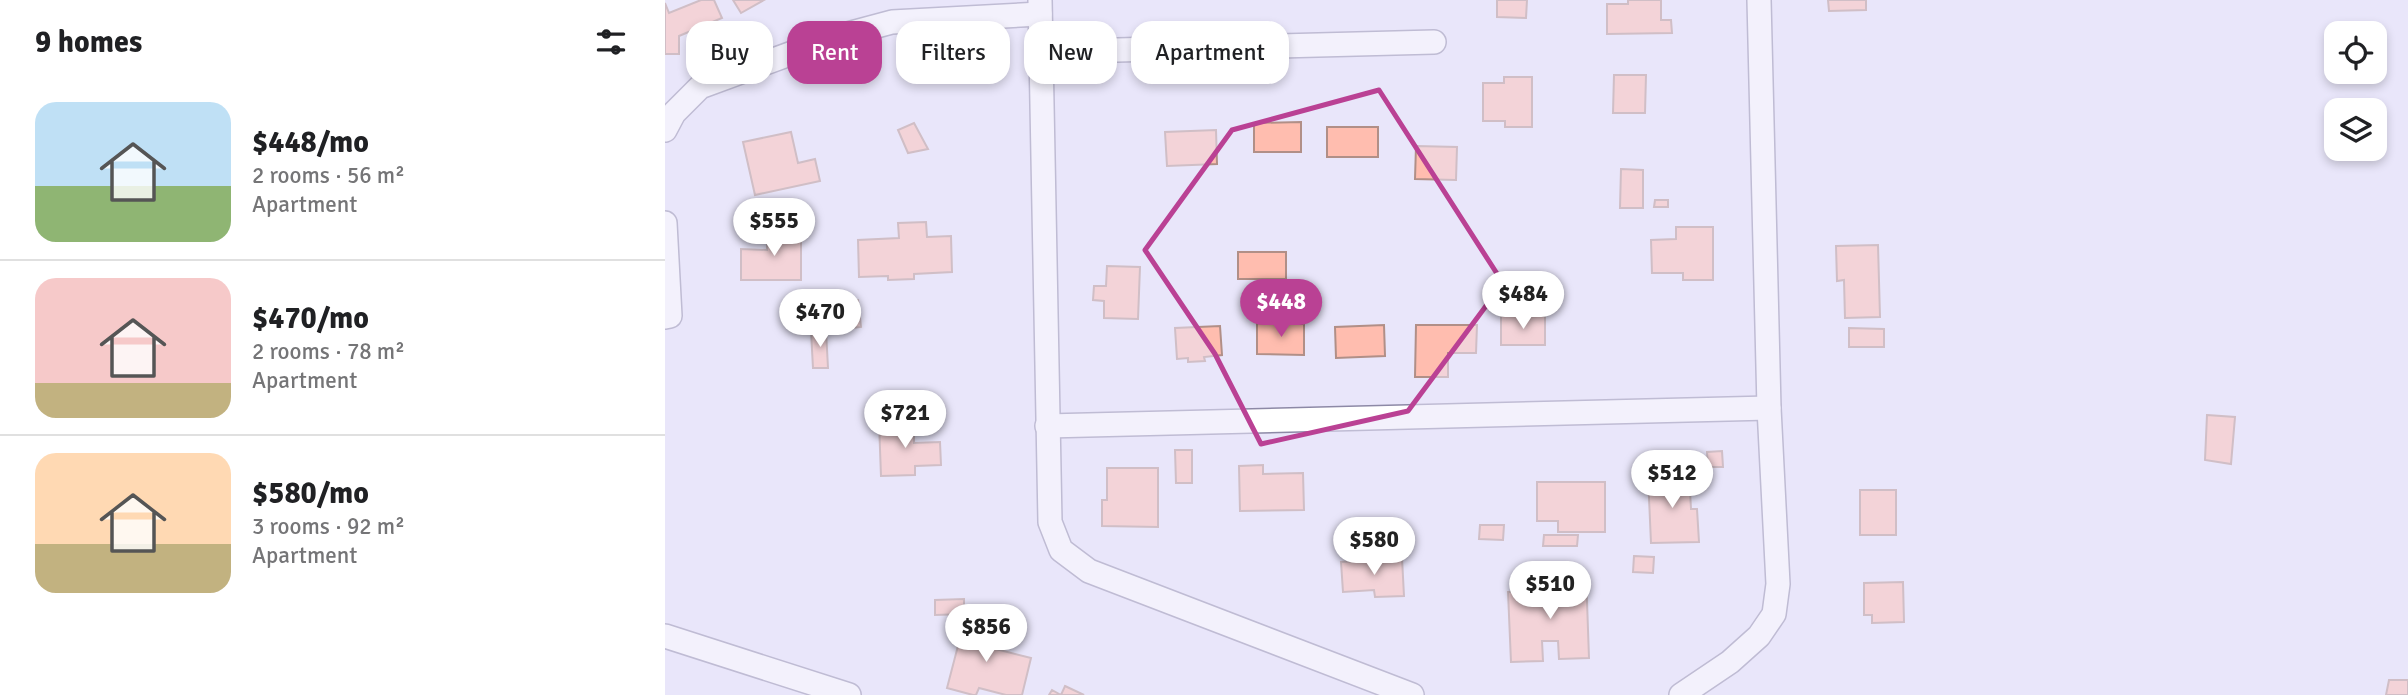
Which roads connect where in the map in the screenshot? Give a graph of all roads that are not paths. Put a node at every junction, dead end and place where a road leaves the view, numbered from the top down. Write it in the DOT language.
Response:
graph roads {
  1 [pos="1759,0"];
  2 [pos="1040,7"];
  3 [pos="1434,42"];
  4 [pos="1117,50"];
  5 [pos="1041,84"];
  6 [pos="665,130"];
  7 [pos="665,223"];
  8 [pos="665,317"];
  9 [pos="1769,408"];
  10 [pos="1047,426"];
  11 [pos="665,636"];
  12 [pos="849,695"];
  13 [pos="1411,695"];
  14 [pos="1681,695"];
  1 -- 9 [label="street"];
  2 -- 6 [label="street"];
  3 -- 4 [label="street"];
  5 -- 10 [label="street"];
  7 -- 8 [label="street"];
  9 -- 10 [label="street"];
  9 -- 14 [label="street"];
  10 -- 13 [label="street"];
  11 -- 12 [label="street"];
}
